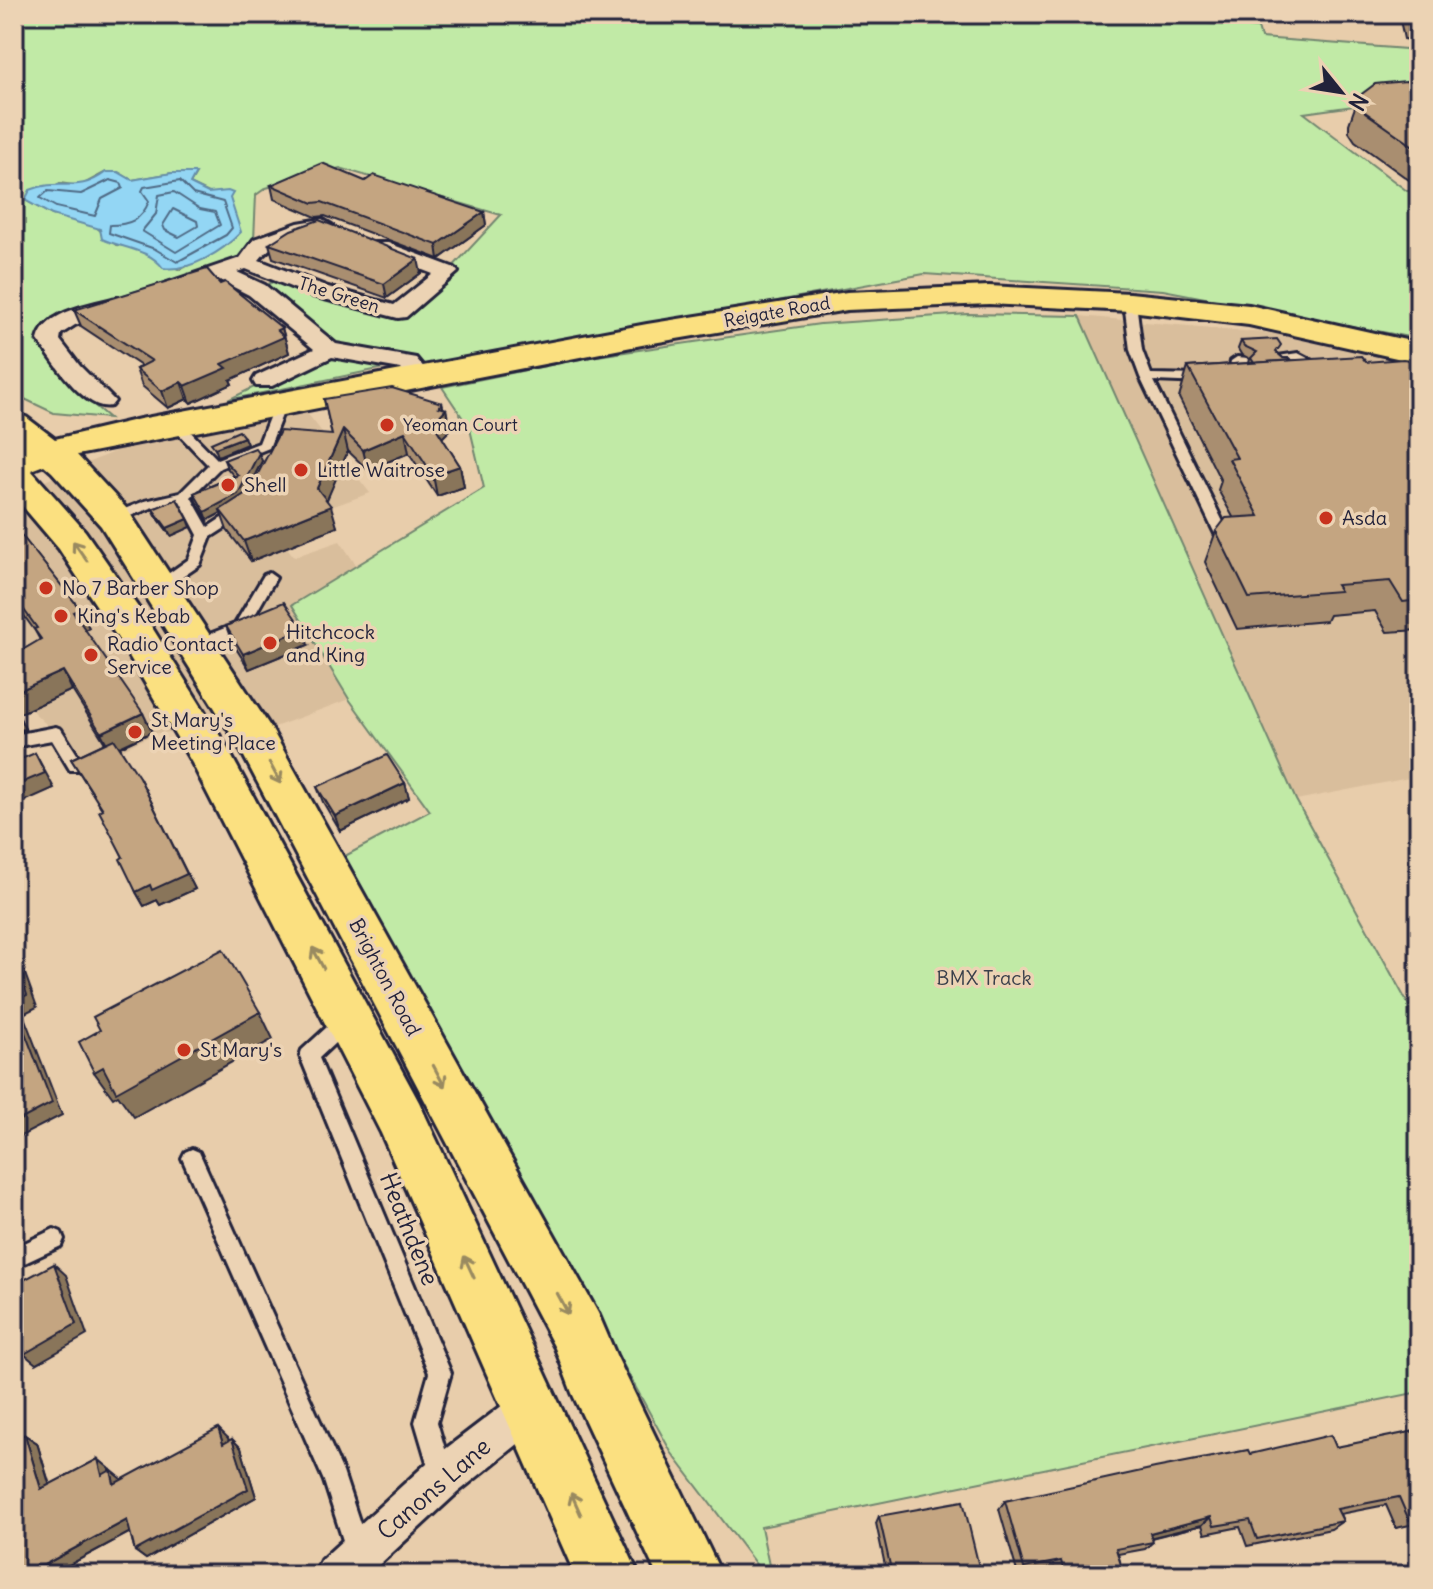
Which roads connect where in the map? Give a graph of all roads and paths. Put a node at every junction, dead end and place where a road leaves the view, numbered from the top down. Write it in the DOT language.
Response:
graph roads {
  1 [pos="337,230"];
  2 [pos="364,240"];
  3 [pos="247,262"];
  4 [pos="222,273"];
  5 [pos="280,278"];
  6 [pos="257,290"];
  7 [pos="1130,302"];
  8 [pos="398,312"];
  9 [pos="329,350"];
  10 [pos="1419,353"];
  11 [pos="1282,359"];
  12 [pos="1245,361"];
  13 [pos="414,370"];
  14 [pos="1146,377"];
  15 [pos="1307,381"];
  16 [pos="1233,382"];
  17 [pos="1249,384"];
  18 [pos="272,393"];
  19 [pos="103,401"];
  20 [pos="14,409"];
  21 [pos="14,424"];
  22 [pos="176,424"];
  23 [pos="140,430"];
  24 [pos="264,445"];
  25 [pos="49,451"];
  26 [pos="272,459"];
  27 [pos="215,465"];
  28 [pos="17,472"];
  29 [pos="254,495"];
  30 [pos="184,496"];
  31 [pos="100,501"];
  32 [pos="205,535"];
  33 [pos="1223,536"];
  34 [pos="269,578"];
  35 [pos="160,586"];
  36 [pos="197,645"];
  37 [pos="14,741"];
  38 [pos="76,766"];
  39 [pos="350,1017"];
  40 [pos="192,1158"];
  41 [pos="54,1239"];
  42 [pos="14,1258"];
  43 [pos="593,1372"];
  44 [pos="534,1406"];
  45 [pos="442,1478"];
  46 [pos="347,1566"];
  47 [pos="607,1575"];
  48 [pos="690,1575"];
  1 -- 3 [label="street"];
  2 -- 8 [label="street, The Green"];
  3 -- 4 [label="street"];
  3 -- 5 [label="street, The Green"];
  4 -- 6 [label="street, The Green"];
  4 -- 19 [label="street"];
  5 -- 6 [label="street, The Green"];
  5 -- 8 [label="street, The Green"];
  6 -- 9 [label="street, The Green"];
  7 -- 10 [label="highway, Reigate Road"];
  7 -- 13 [label="highway, Reigate Road"];
  7 -- 14 [label="lane"];
  8 -- 13 [label="street"];
  9 -- 13 [label="street"];
  9 -- 18 [label="street"];
  11 -- 15 [label="lane"];
  12 -- 16 [label="lane"];
  13 -- 18 [label="highway, Reigate Road"];
  14 -- 16 [label="lane"];
  14 -- 33 [label="lane"];
  16 -- 17 [label="lane"];
  18 -- 22 [label="highway, Reigate Road"];
  18 -- 24 [label="lane"];
  20 -- 23 [label="highway"];
  21 -- 25 [label="highway, Brighton Road"];
  22 -- 23 [label="highway, Reigate Road"];
  22 -- 27 [label="lane"];
  23 -- 25 [label="highway"];
  23 -- 31 [label="highway"];
  24 -- 26 [label="lane"];
  24 -- 27 [label="lane"];
  25 -- 28 [label="highway"];
  25 -- 31 [label="highway, Brighton Road"];
  27 -- 30 [label="lane"];
  39 -- 28 [label="highway, one-way"];
  29 -- 32 [label="lane"];
  30 -- 31 [label="lane"];
  30 -- 32 [label="lane"];
  31 -- 35 [label="highway, Brighton Road"];
  32 -- 35 [label="lane"];
  34 -- 36 [label="lane"];
  35 -- 36 [label="highway, Brighton Road"];
  36 -- 43 [label="highway, Brighton Road, one-way"];
  37 -- 38 [label="lane"];
  44 -- 39 [label="highway, one-way"];
  39 -- 45 [label="lane, Heathdene"];
  40 -- 46 [label="lane"];
  41 -- 42 [label="lane"];
  43 -- 44 [label="highway"];
  43 -- 48 [label="highway, Brighton Road"];
  44 -- 45 [label="street, Canons Lane"];
  47 -- 44 [label="highway, one-way"];
  45 -- 46 [label="street, Canons Lane"];
}
